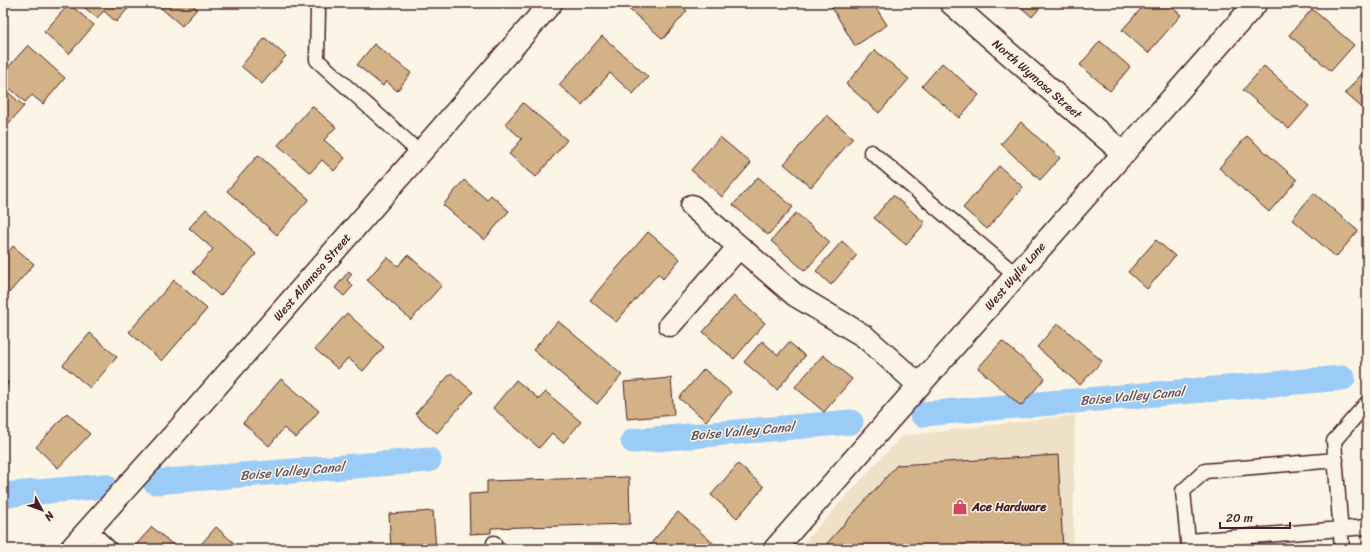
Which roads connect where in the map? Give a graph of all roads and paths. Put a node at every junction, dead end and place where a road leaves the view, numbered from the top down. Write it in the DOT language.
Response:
graph roads {
  1 [pos="551,3"];
  2 [pos="951,3"];
  3 [pos="1256,3"];
  4 [pos="318,9"];
  5 [pos="871,152"];
  6 [pos="420,153"];
  7 [pos="1124,154"];
  8 [pos="692,206"];
  9 [pos="739,247"];
  10 [pos="1016,275"];
  11 [pos="670,325"];
  12 [pos="919,385"];
  13 [pos="1367,403"];
  14 [pos="1336,460"];
  15 [pos="1367,526"];
  16 [pos="1340,528"];
  17 [pos="89,529"];
  18 [pos="71,549"];
  19 [pos="110,549"];
  20 [pos="775,549"];
  21 [pos="1342,549"];
  1 -- 6 [label="street, West Alamosa Street"];
  2 -- 7 [label="street, North Wymosa Street"];
  3 -- 7 [label="street, West Wylie Lane"];
  4 -- 6 [label="lane"];
  5 -- 10 [label="lane"];
  6 -- 17 [label="street, West Alamosa Street"];
  7 -- 10 [label="street, West Wylie Lane"];
  8 -- 9 [label="street"];
  9 -- 11 [label="street"];
  9 -- 12 [label="street"];
  10 -- 12 [label="street, West Wylie Lane"];
  12 -- 20 [label="street, West Wylie Lane"];
  13 -- 14 [label="lane"];
  14 -- 16 [label="lane"];
  14 -- 16 [label="lane"];
  15 -- 16 [label="lane"];
  16 -- 21 [label="lane"];
  17 -- 18 [label="street, West Alamosa Street"];
  17 -- 19 [label="lane"];
}
